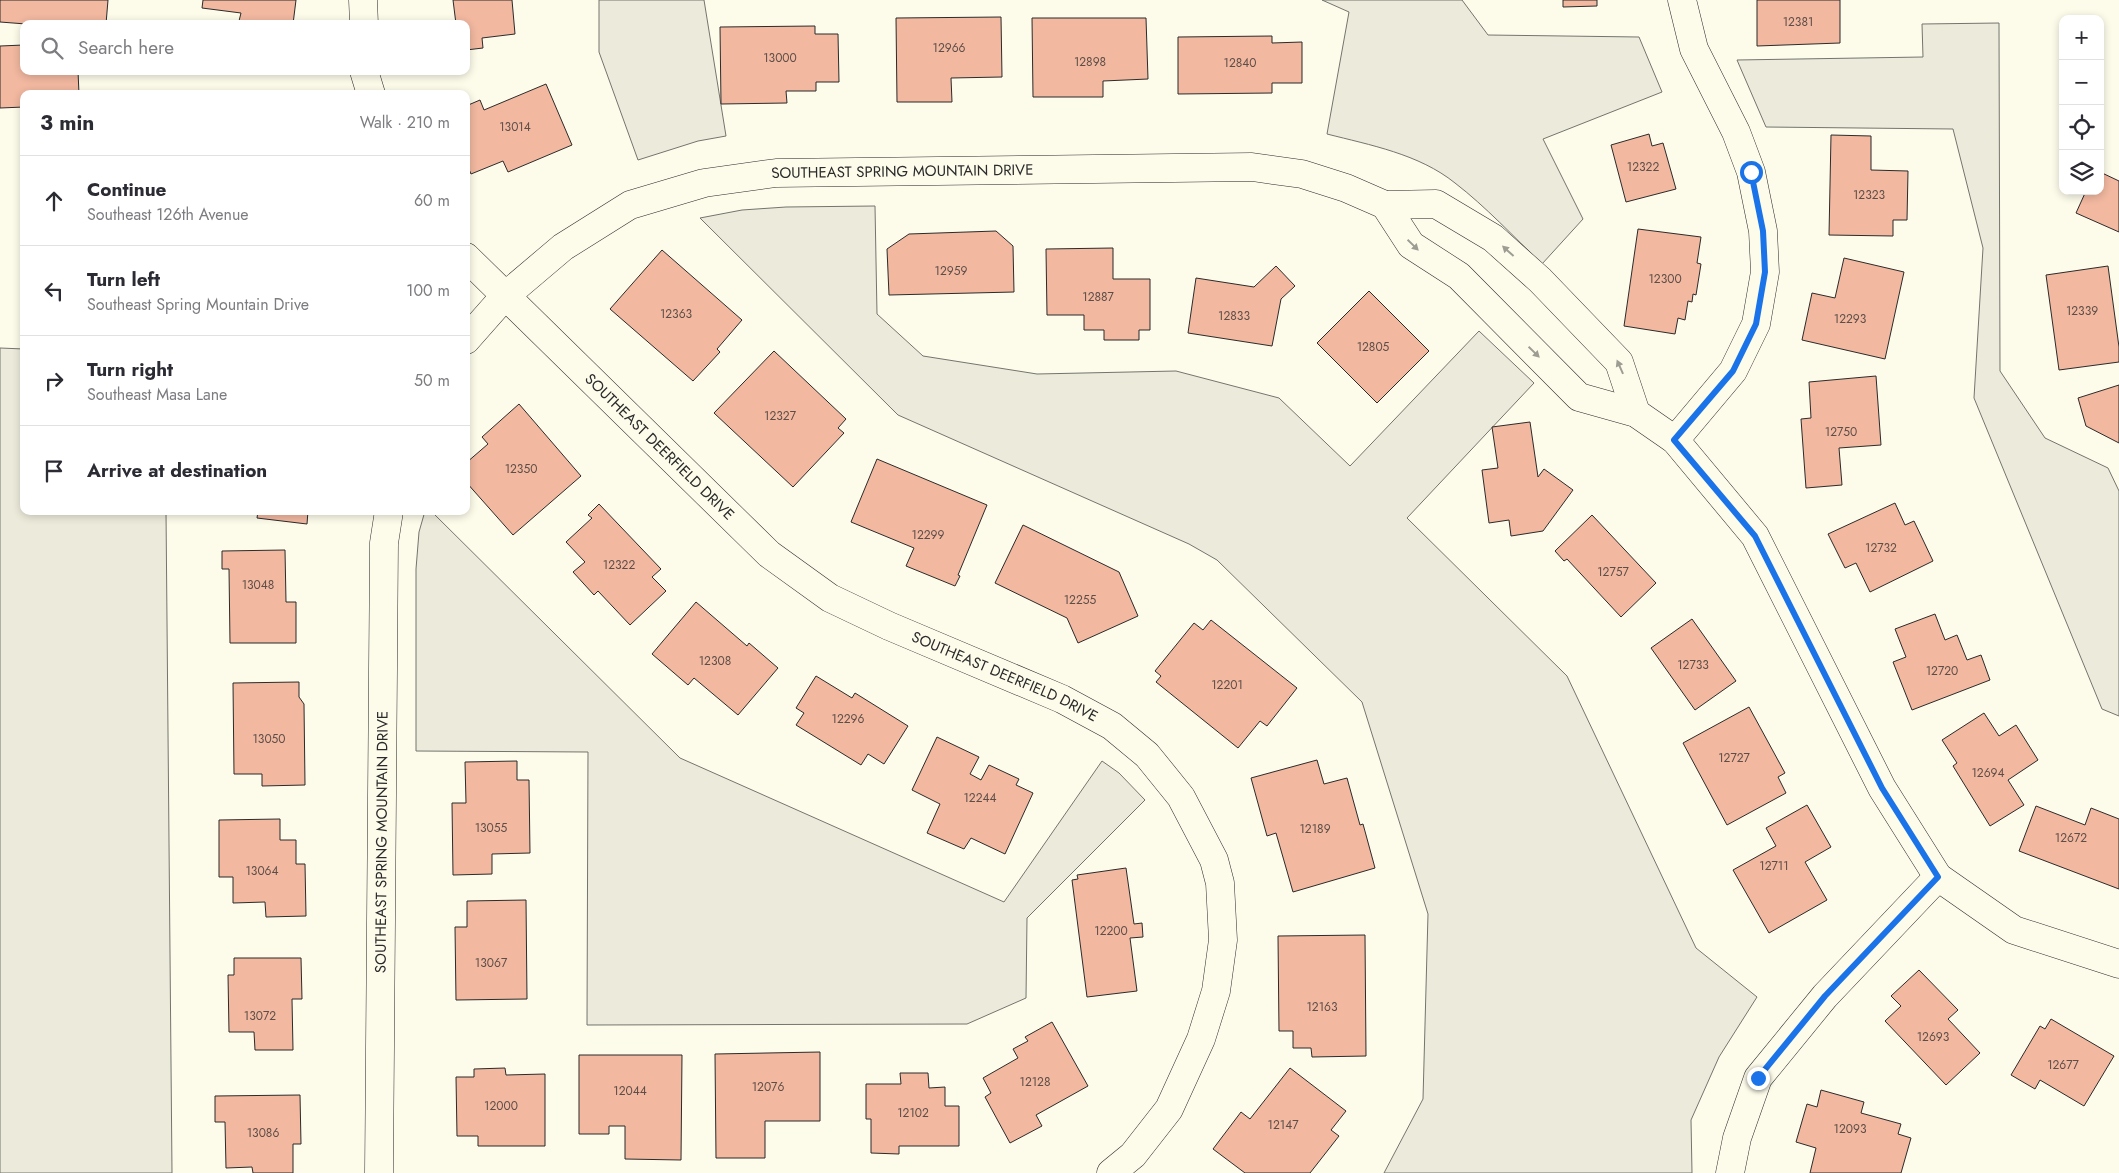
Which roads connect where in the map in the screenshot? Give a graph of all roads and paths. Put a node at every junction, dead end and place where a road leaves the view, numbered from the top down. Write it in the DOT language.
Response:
graph roads {
  1 [pos="363,0"];
  2 [pos="1682,0"];
  3 [pos="364,20"];
  4 [pos="365,75"];
  5 [pos="370,90"];
  6 [pos="1385,205"];
  7 [pos="470,261"];
  8 [pos="504,297"];
  9 [pos="470,335"];
  10 [pos="1636,413"];
  11 [pos="1674,440"];
  12 [pos="388,515"];
  13 [pos="1938,877"];
  14 [pos="2119,964"];
  15 [pos="379,1173"];
  16 [pos="1111,1173"];
  17 [pos="1730,1173"];
  1 -- 3 [label="street"];
  2 -- 11 [label="street"];
  4 -- 5 [label="street"];
  6 -- 8 [label="street, SOUTHEAST SPRING MOUNTAIN DRIVE"];
  6 -- 10 [label="street, one-way"];
  10 -- 6 [label="street, SOUTHEAST SPRING MOUNTAIN DRIVE, one-way"];
  7 -- 8 [label="street, SOUTHEAST DEERFIELD DRIVE"];
  8 -- 9 [label="street, SOUTHEAST SPRING MOUNTAIN DRIVE"];
  8 -- 16 [label="street, SOUTHEAST DEERFIELD DRIVE"];
  10 -- 11 [label="street"];
  11 -- 13 [label="street"];
  12 -- 15 [label="street, SOUTHEAST SPRING MOUNTAIN DRIVE"];
  13 -- 14 [label="street"];
  13 -- 17 [label="street"];
}
